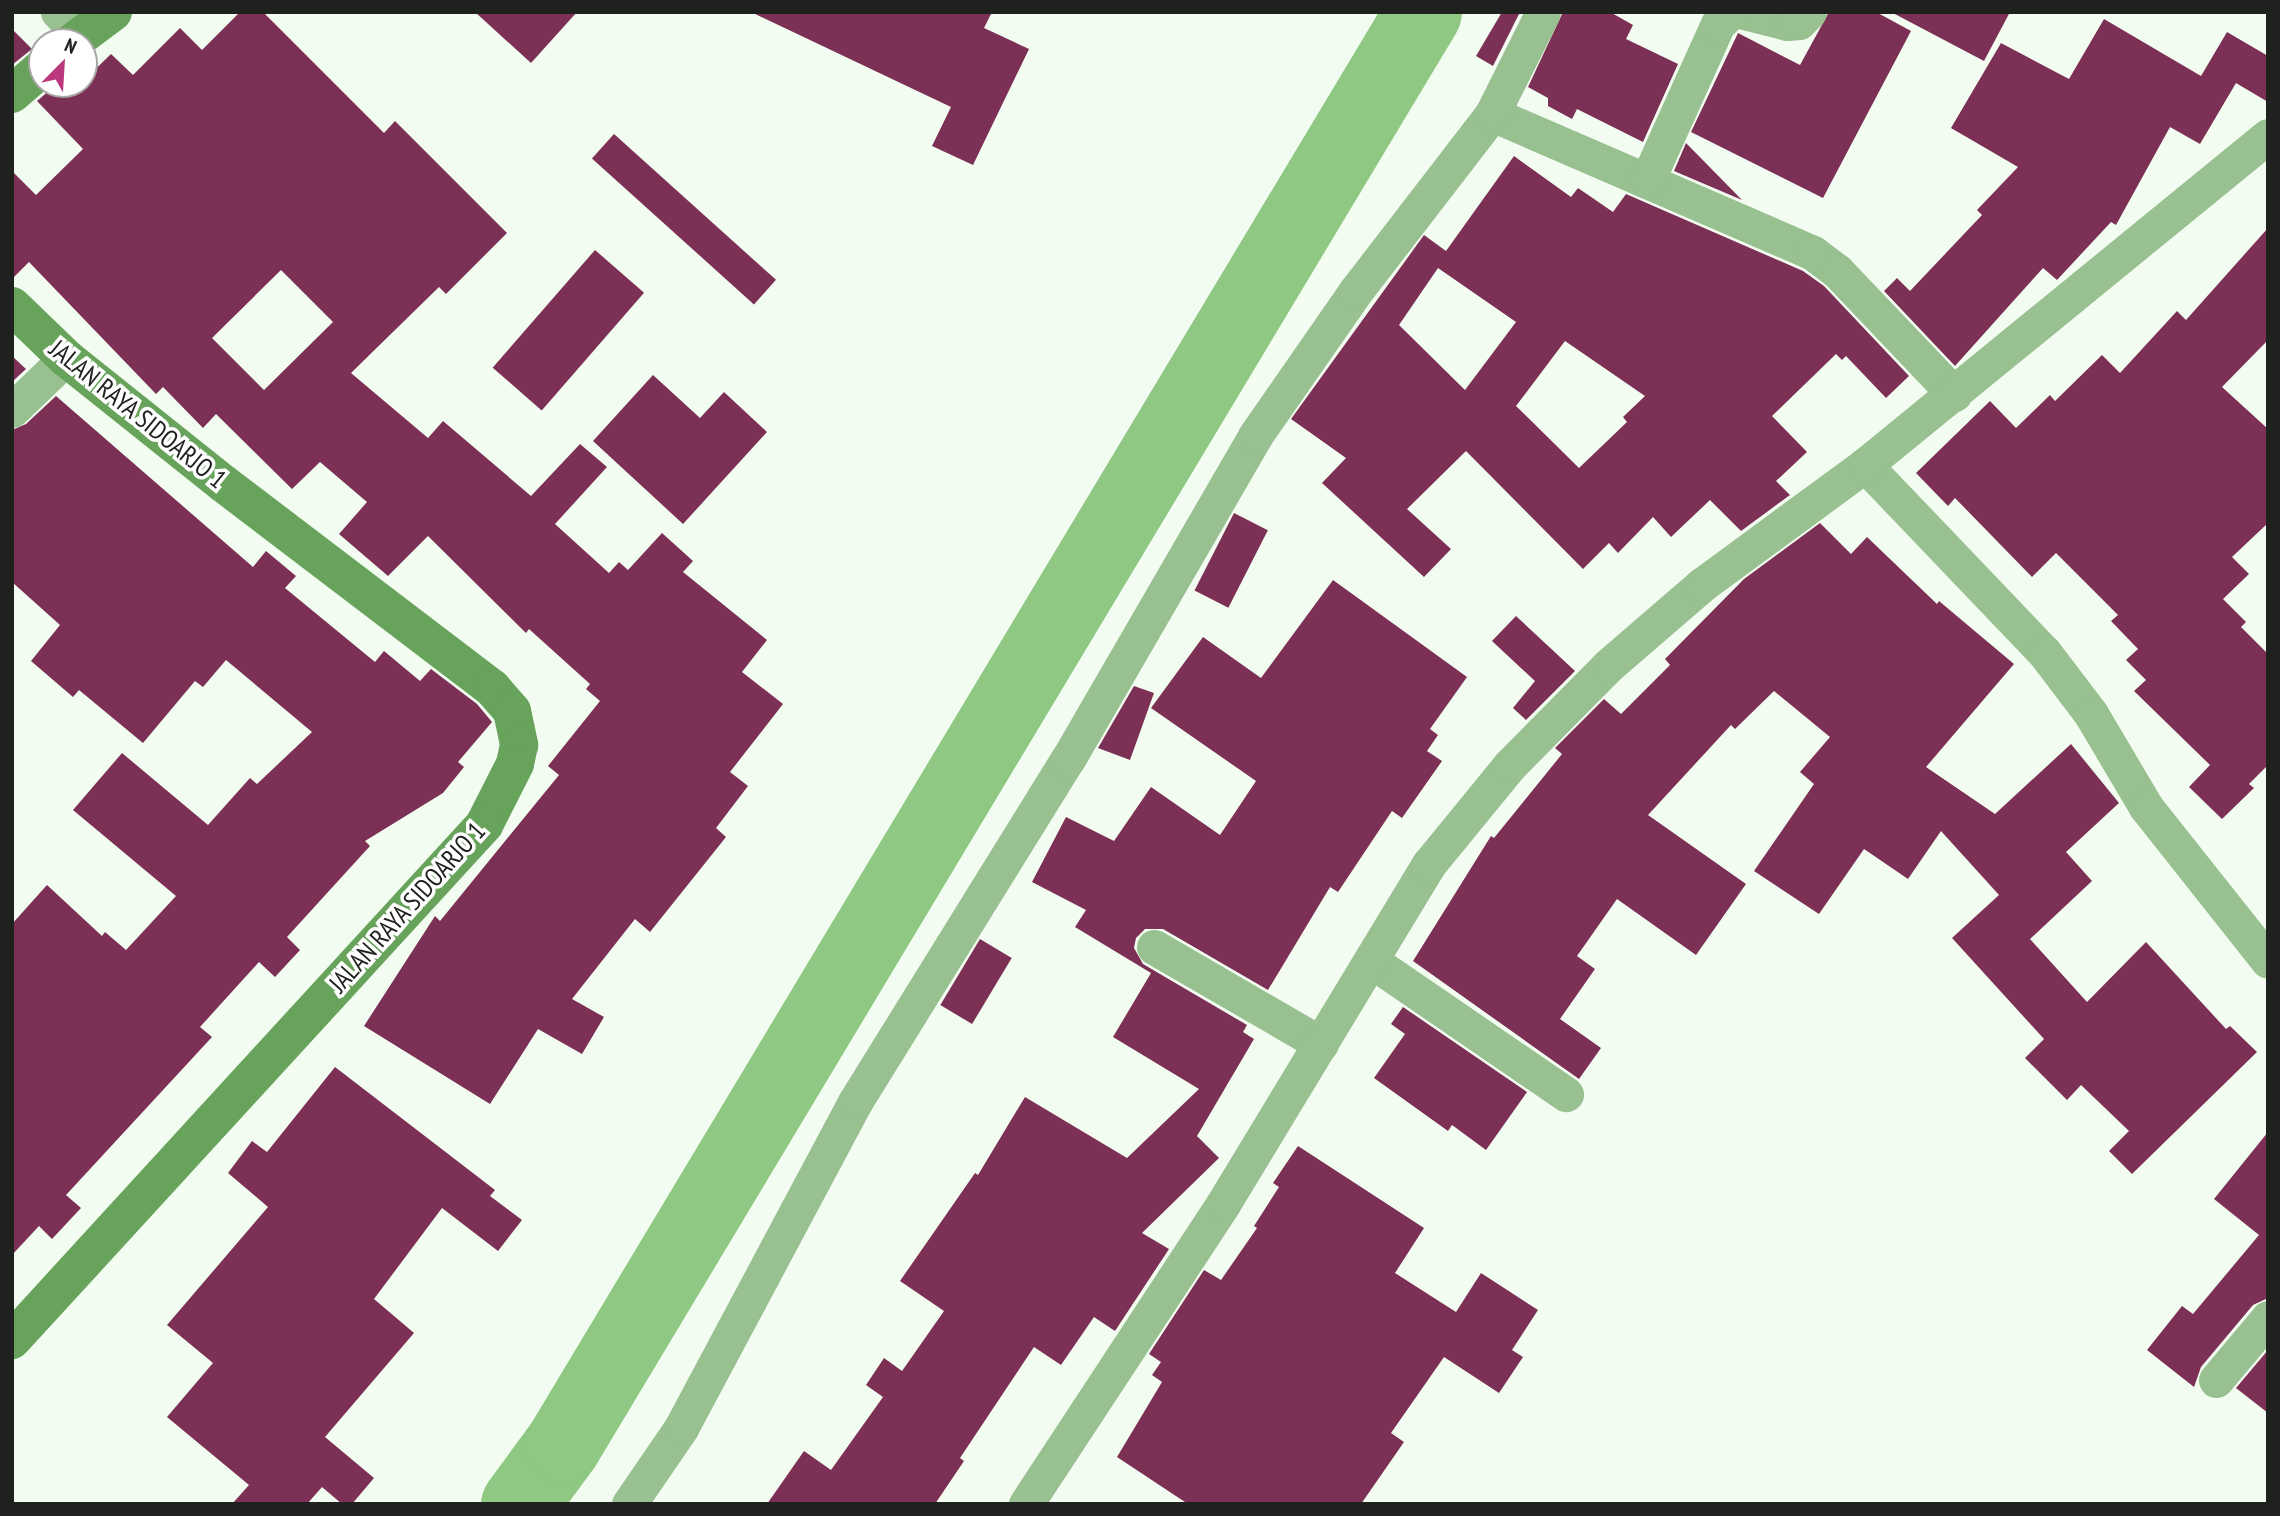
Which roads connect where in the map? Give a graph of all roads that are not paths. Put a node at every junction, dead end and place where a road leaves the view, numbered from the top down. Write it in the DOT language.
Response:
graph roads {
  1 [pos="113,12"];
  2 [pos="1543,12"];
  3 [pos="1731,12"];
  4 [pos="1744,12"];
  5 [pos="1809,12"];
  6 [pos="75,28"];
  7 [pos="28,80"];
  8 [pos="12,94"];
  9 [pos="1492,114"];
  10 [pos="2268,136"];
  11 [pos="1647,181"];
  12 [pos="12,306"];
  13 [pos="66,358"];
  14 [pos="1954,394"];
  15 [pos="12,410"];
  16 [pos="1865,465"];
  17 [pos="1154,947"];
  18 [pos="2268,961"];
  19 [pos="1373,962"];
  20 [pos="1321,1044"];
  21 [pos="1566,1094"];
  22 [pos="2268,1318"];
  23 [pos="12,1340"];
  24 [pos="2216,1380"];
  25 [pos="629,1504"];
  26 [pos="1026,1504"];
  1 -- 6 [label="street"];
  2 -- 9 [label="street"];
  3 -- 11 [label="street"];
  4 -- 5 [label="street"];
  7 -- 8 [label="street"];
  9 -- 11 [label="street"];
  9 -- 25 [label="street"];
  10 -- 14 [label="street"];
  11 -- 14 [label="street"];
  12 -- 13 [label="street, JALAN RAYA SIDOARJO 1"];
  13 -- 15 [label="street"];
  13 -- 23 [label="street, JALAN RAYA SIDOARJO 1"];
  14 -- 16 [label="street"];
  16 -- 18 [label="street"];
  16 -- 19 [label="street"];
  17 -- 20 [label="street"];
  19 -- 20 [label="street"];
  19 -- 21 [label="street"];
  20 -- 26 [label="street"];
  22 -- 24 [label="street"];
}
